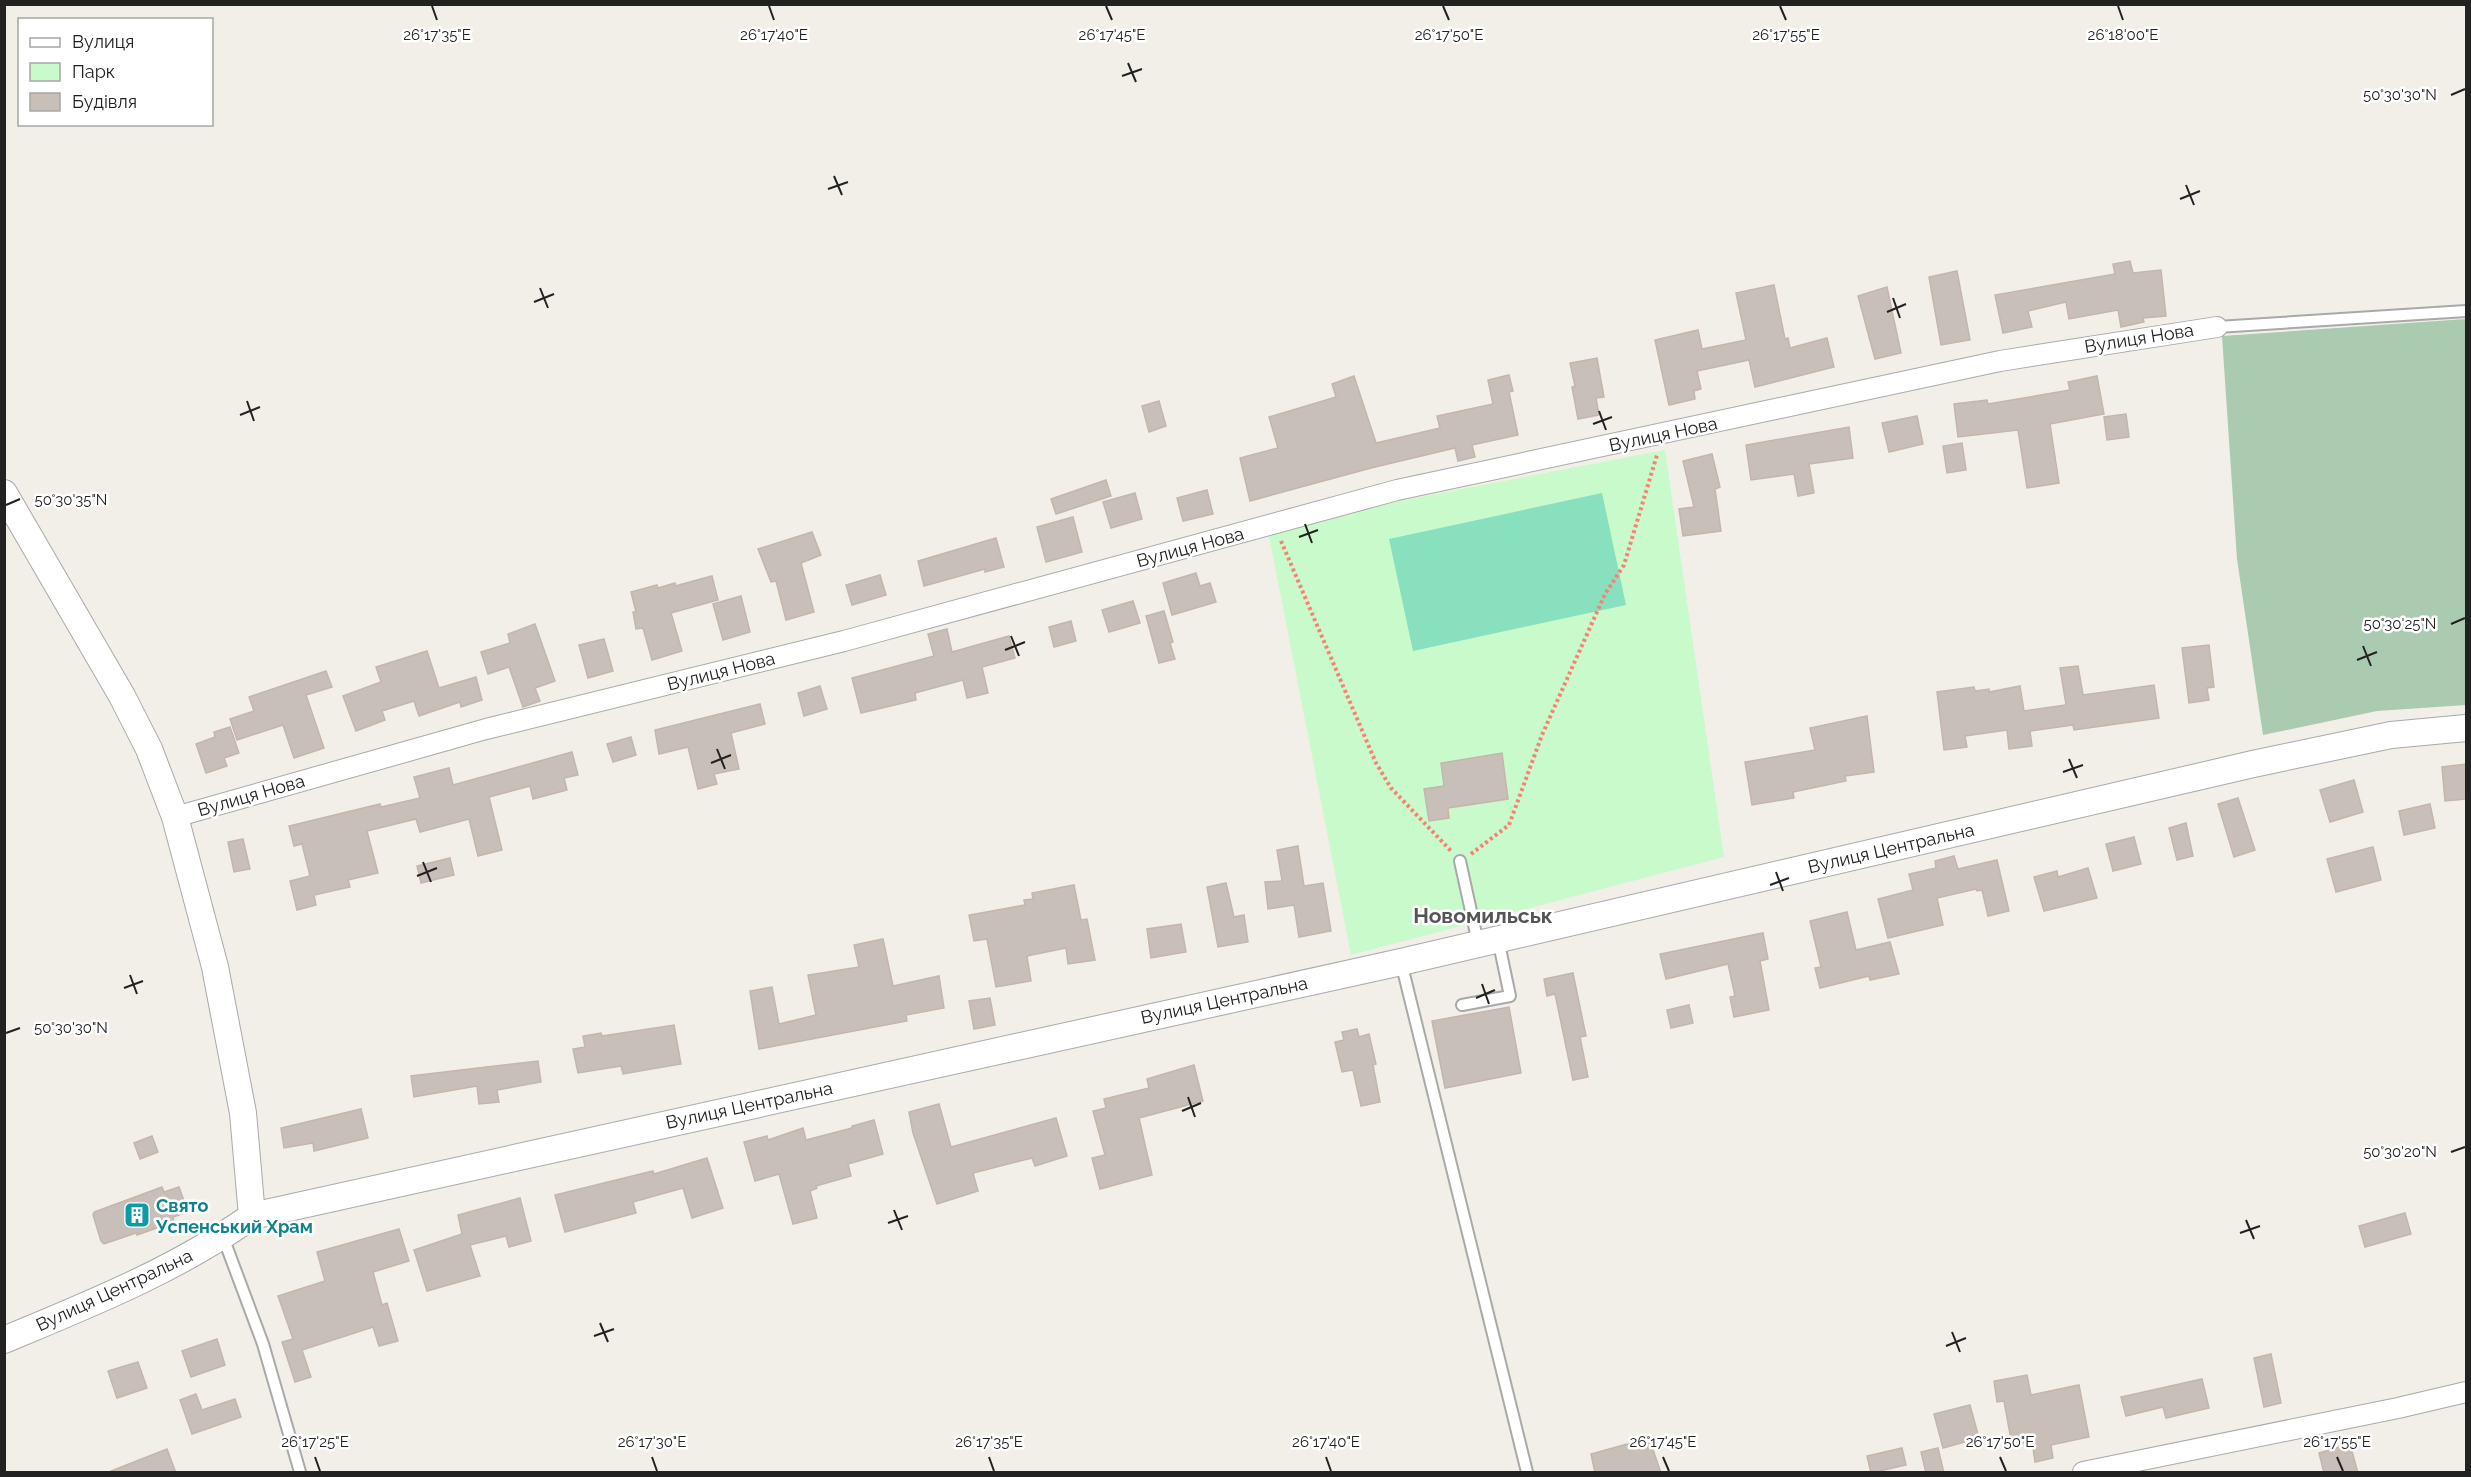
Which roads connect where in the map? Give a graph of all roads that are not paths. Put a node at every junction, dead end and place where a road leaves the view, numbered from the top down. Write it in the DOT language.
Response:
graph roads {
  1 [pos="2466,311"];
  2 [pos="2217,327"];
  3 [pos="4,493"];
  4 [pos="2466,728"];
  5 [pos="175,817"];
  6 [pos="1460,861"];
  7 [pos="1488,941"];
  8 [pos="1401,962"];
  9 [pos="1462,1005"];
  10 [pos="252,1216"];
  11 [pos="223,1237"];
  12 [pos="4,1340"];
  13 [pos="2466,1392"];
  14 [pos="300,1473"];
  15 [pos="1527,1473"];
  16 [pos="2083,1473"];
  1 -- 2 [label="lane"];
  2 -- 5 [label="street, Вулиця Нова"];
  3 -- 5 [label="street"];
  4 -- 7 [label="street, Вулиця Центральна"];
  5 -- 10 [label="street"];
  6 -- 7 [label="lane"];
  7 -- 8 [label="street, Вулиця Центральна"];
  7 -- 9 [label="lane"];
  8 -- 10 [label="street, Вулиця Центральна"];
  8 -- 15 [label="lane"];
  10 -- 11 [label="street, Вулиця Центральна"];
  11 -- 12 [label="street, Вулиця Центральна"];
  11 -- 14 [label="lane"];
  13 -- 16 [label="street"];
}
